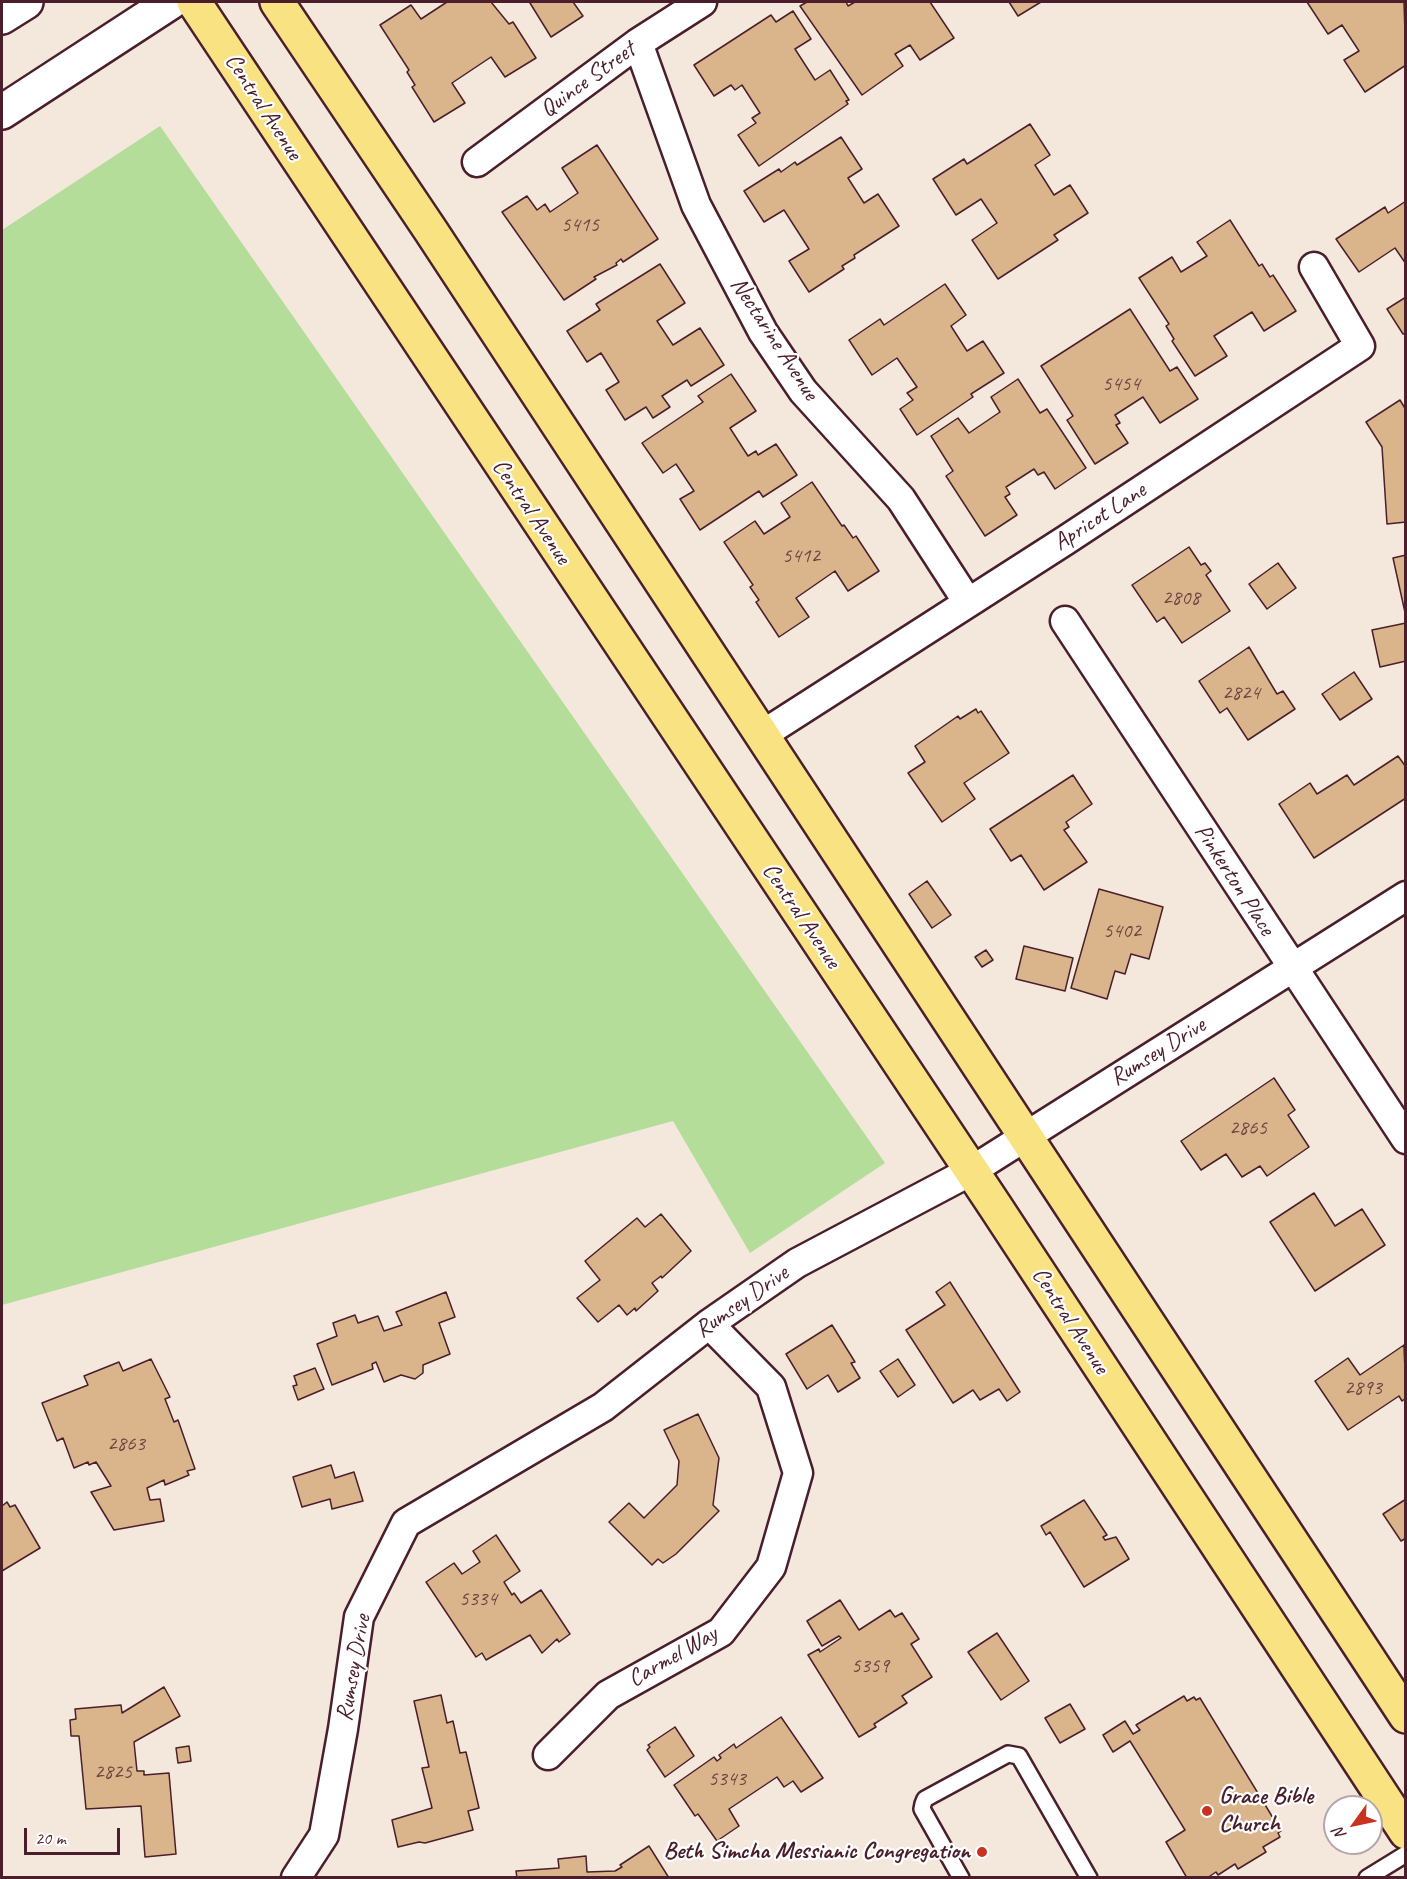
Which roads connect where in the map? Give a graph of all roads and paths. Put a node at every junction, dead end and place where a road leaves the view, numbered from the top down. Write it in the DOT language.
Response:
graph roads {
  1 [pos="26,2"];
  2 [pos="171,2"];
  3 [pos="194,2"];
  4 [pos="277,2"];
  5 [pos="702,2"];
  6 [pos="2,17"];
  7 [pos="638,43"];
  8 [pos="2,112"];
  9 [pos="477,162"];
  10 [pos="1314,267"];
  11 [pos="968,601"];
  12 [pos="1065,621"];
  13 [pos="762,735"];
  14 [pos="1406,896"];
  15 [pos="1292,969"];
  16 [pos="1024,1137"];
  17 [pos="1406,1139"];
  18 [pos="971,1171"];
  19 [pos="709,1324"];
  20 [pos="1406,1716"];
  21 [pos="548,1755"];
  22 [pos="1406,1832"];
  23 [pos="1406,1854"];
  24 [pos="296,1878"];
  25 [pos="961,1878"];
  26 [pos="1089,1878"];
  27 [pos="1367,1878"];
  1 -- 6 [label="main road"];
  2 -- 8 [label="main road"];
  3 -- 18 [label="main road, Central Avenue"];
  4 -- 13 [label="main road"];
  5 -- 7 [label="street, Quince Street"];
  7 -- 9 [label="street, Quince Street"];
  7 -- 11 [label="street, Nectarine Avenue"];
  10 -- 11 [label="street, Apricot Lane"];
  11 -- 13 [label="street, Apricot Lane"];
  12 -- 15 [label="street, Pinkerton Place"];
  13 -- 16 [label="main road"];
  14 -- 15 [label="street, Rumsey Drive"];
  15 -- 16 [label="street, Rumsey Drive"];
  15 -- 17 [label="street, Pinkerton Place"];
  16 -- 18 [label="street, Rumsey Drive"];
  16 -- 20 [label="main road"];
  18 -- 19 [label="street, Rumsey Drive"];
  18 -- 22 [label="main road, Central Avenue"];
  19 -- 21 [label="street, Carmel Way"];
  19 -- 24 [label="street, Rumsey Drive"];
  23 -- 27 [label="lane"];
  25 -- 26 [label="lane"];
}
